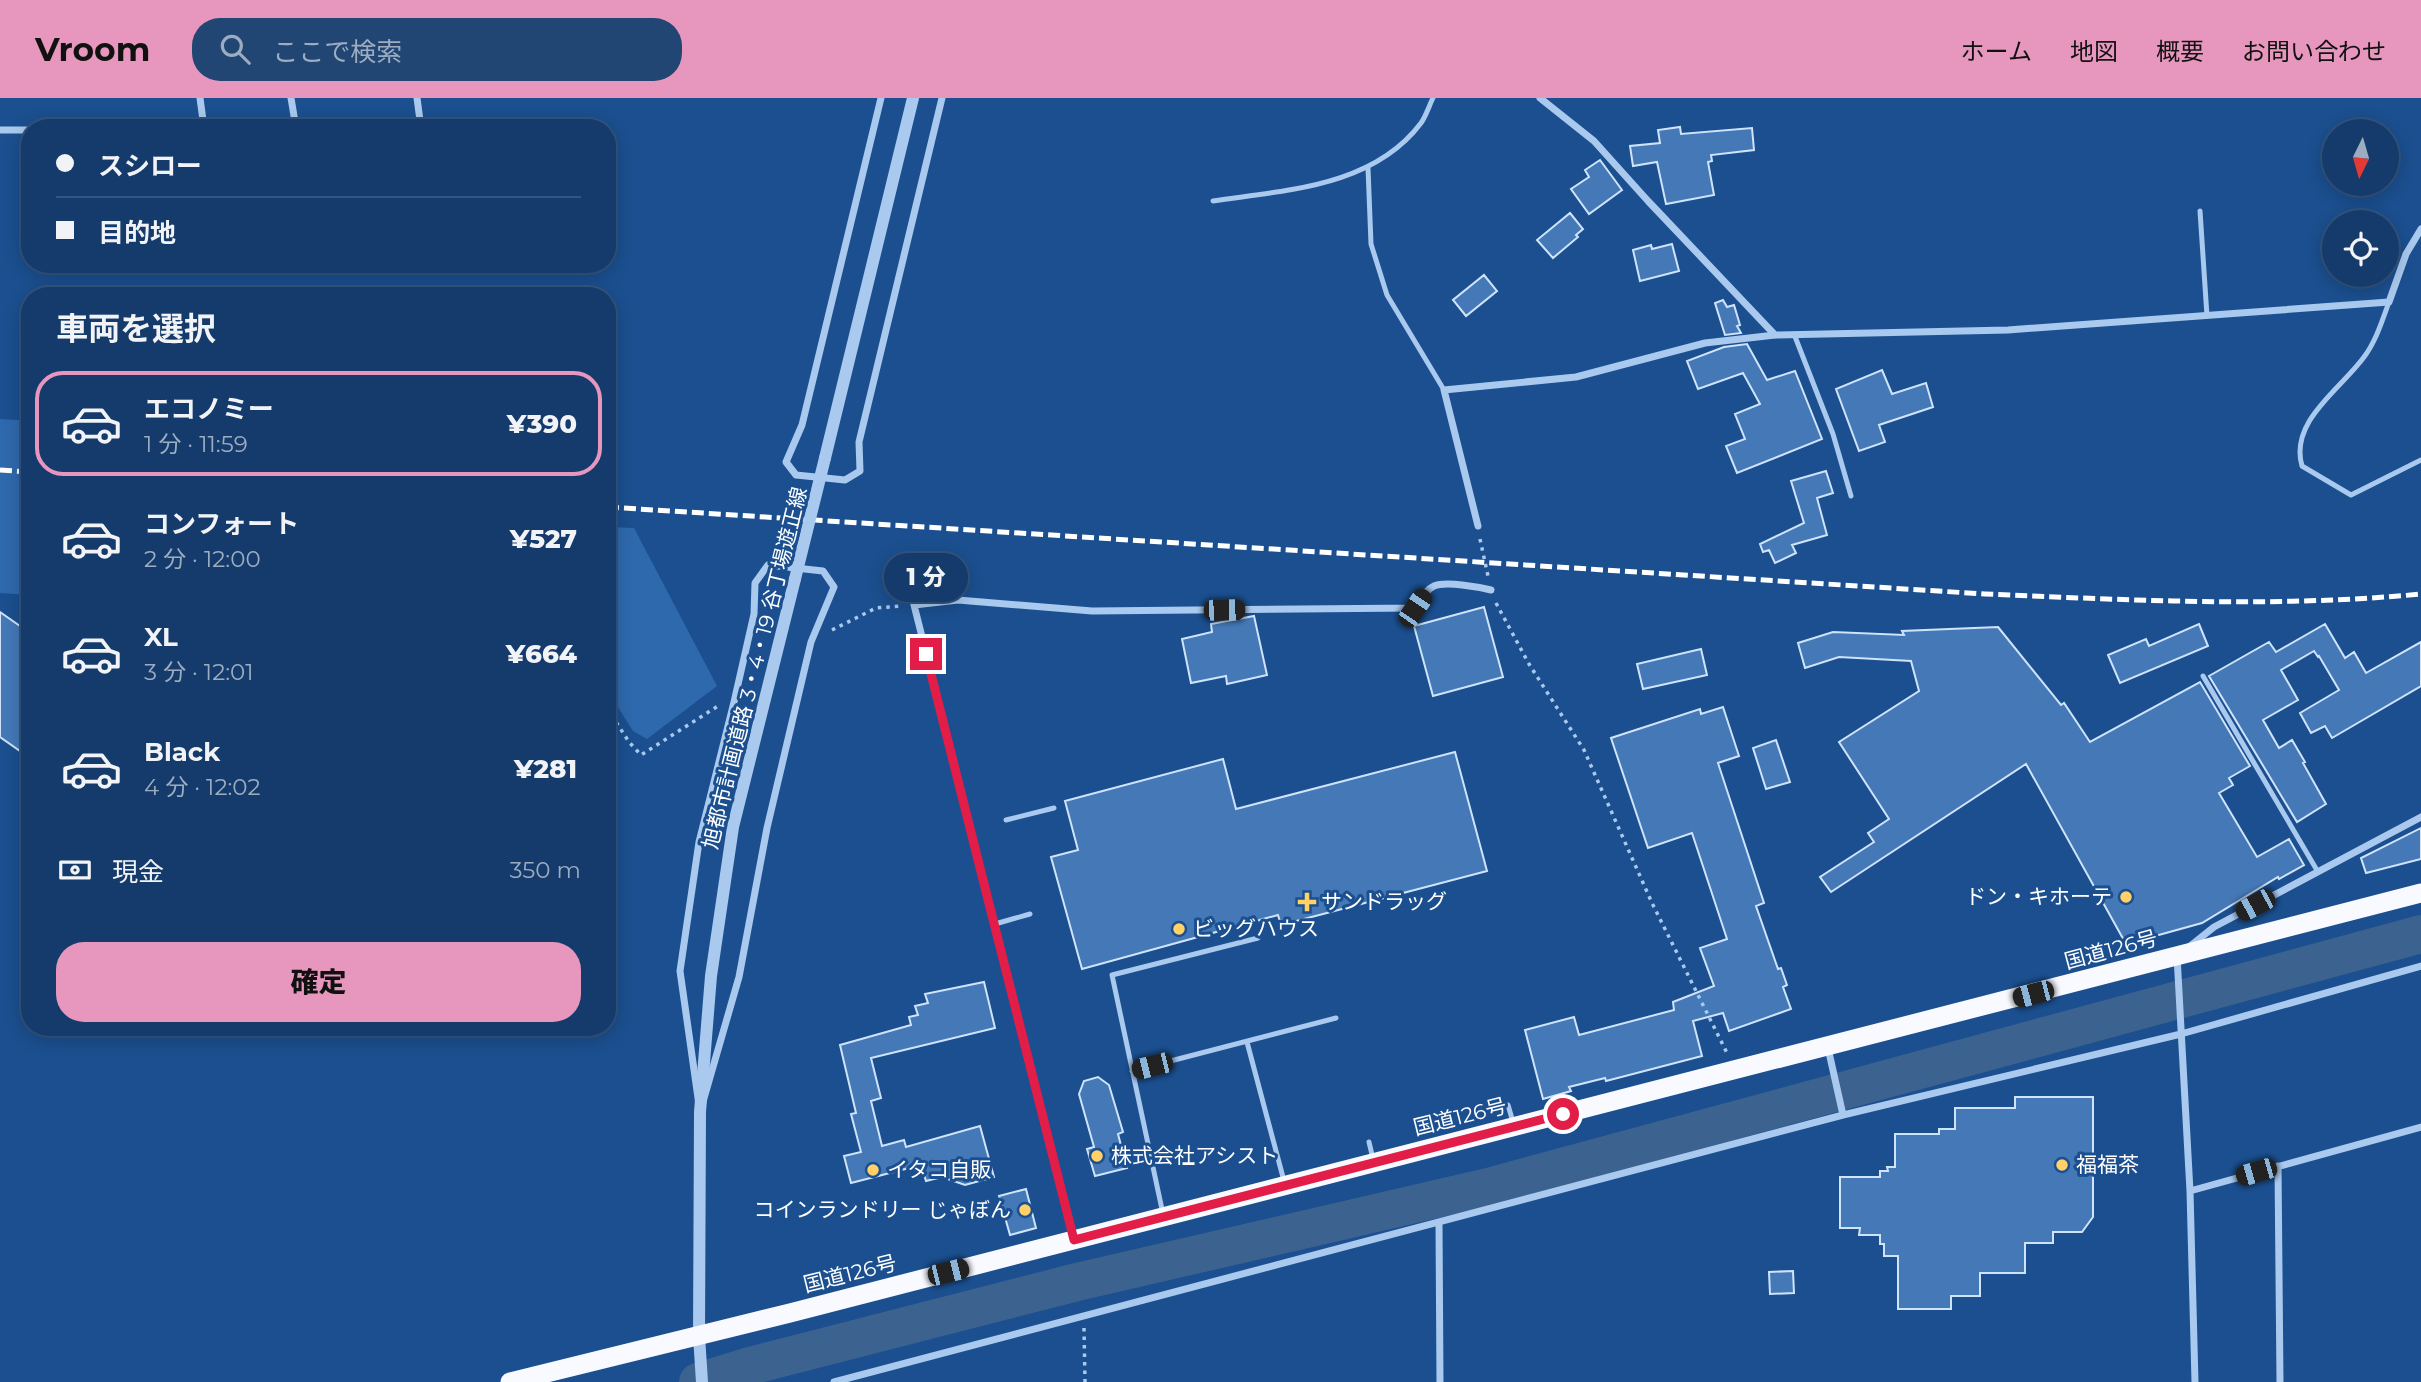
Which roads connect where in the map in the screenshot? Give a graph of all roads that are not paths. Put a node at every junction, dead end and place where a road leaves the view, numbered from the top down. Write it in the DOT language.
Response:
graph roads {
  1 [pos="200,98"];
  2 [pos="291,98"];
  3 [pos="417,98"];
  4 [pos="881,98"];
  5 [pos="913,98"];
  6 [pos="942,98"];
  7 [pos="1433,98"];
  8 [pos="1540,98"];
  9 [pos="203,119"];
  10 [pos="294,119"];
  11 [pos="420,119"];
  12 [pos="0,130"];
  13 [pos="21,130"];
  14 [pos="1368,168"];
  15 [pos="1213,201"];
  16 [pos="2200,211"];
  17 [pos="2421,229"];
  18 [pos="2389,302"];
  19 [pos="2207,316"];
  20 [pos="1794,334"];
  21 [pos="1775,335"];
  22 [pos="1444,390"];
  23 [pos="2421,460"];
  24 [pos="1851,496"];
  25 [pos="1478,526"];
  26 [pos="1491,590"];
  27 [pos="2203,676"];
  28 [pos="1054,808"];
  29 [pos="2421,817"];
  30 [pos="1006,820"];
  31 [pos="2318,872"];
  32 [pos="2421,893"];
  33 [pos="1030,914"];
  34 [pos="995,924"];
  35 [pos="1258,938"];
  36 [pos="2177,956"];
  37 [pos="2421,967"];
  38 [pos="1336,1018"];
  39 [pos="2181,1034"];
  40 [pos="1247,1042"];
  41 [pos="1827,1047"];
  42 [pos="1132,1071"];
  43 [pos="1508,1105"];
  44 [pos="700,1112"];
  45 [pos="1843,1115"];
  46 [pos="1514,1126"];
  47 [pos="2421,1127"];
  48 [pos="1369,1142"];
  49 [pos="1374,1162"];
  50 [pos="2278,1166"];
  51 [pos="1285,1185"];
  52 [pos="2190,1191"];
  53 [pos="1164,1216"];
  54 [pos="1438,1222"];
  55 [pos="1074,1240"];
  56 [pos="699,1336"];
  57 [pos="701,1376"];
  58 [pos="510,1382"];
  59 [pos="835,1382"];
  60 [pos="1440,1382"];
  61 [pos="2195,1382"];
  62 [pos="2280,1382"];
  1 -- 9 [label="street"];
  2 -- 10 [label="street"];
  3 -- 11 [label="street"];
  4 -- 6 [label="street"];
  5 -- 44 [label="street, 旭都市計画道路 3・4・19 谷丁場遊正線, bridge"];
  7 -- 14 [label="lane"];
  8 -- 21 [label="street"];
  12 -- 13 [label="street"];
  14 -- 15 [label="lane"];
  14 -- 22 [label="lane"];
  16 -- 19 [label="lane"];
  17 -- 18 [label="street"];
  18 -- 19 [label="street"];
  18 -- 23 [label="lane"];
  19 -- 20 [label="street"];
  20 -- 21 [label="street"];
  20 -- 24 [label="lane"];
  21 -- 22 [label="street"];
  22 -- 25 [label="street"];
  26 -- 34 [label="street"];
  27 -- 31 [label="lane"];
  28 -- 30 [label="lane"];
  29 -- 31 [label="street"];
  31 -- 36 [label="street"];
  32 -- 36 [label="highway, 国道126号"];
  33 -- 34 [label="lane"];
  34 -- 55 [label="street"];
  35 -- 42 [label="lane"];
  36 -- 39 [label="street"];
  36 -- 41 [label="highway, 国道126号"];
  37 -- 39 [label="street"];
  38 -- 40 [label="lane"];
  39 -- 45 [label="street"];
  39 -- 52 [label="street"];
  40 -- 42 [label="lane"];
  40 -- 51 [label="lane"];
  41 -- 45 [label="street"];
  41 -- 46 [label="highway, 国道126号"];
  42 -- 53 [label="lane"];
  43 -- 46 [label="lane"];
  44 -- 44 [label="street"];
  44 -- 56 [label="street, 旭都市計画道路 3・4・19 谷丁場遊正線"];
  45 -- 54 [label="street"];
  46 -- 49 [label="highway, 国道126号"];
  47 -- 50 [label="street"];
  48 -- 49 [label="lane"];
  49 -- 51 [label="highway, 国道126号"];
  50 -- 52 [label="street"];
  50 -- 62 [label="street"];
  51 -- 53 [label="highway, 国道126号"];
  52 -- 61 [label="street"];
  53 -- 55 [label="highway, 国道126号"];
  54 -- 59 [label="street"];
  54 -- 60 [label="street"];
  55 -- 56 [label="highway, 国道126号"];
  56 -- 57 [label="street, 旭都市計画道路 3・4・19 谷丁場遊正線"];
  56 -- 58 [label="highway, 国道126号"];
}
